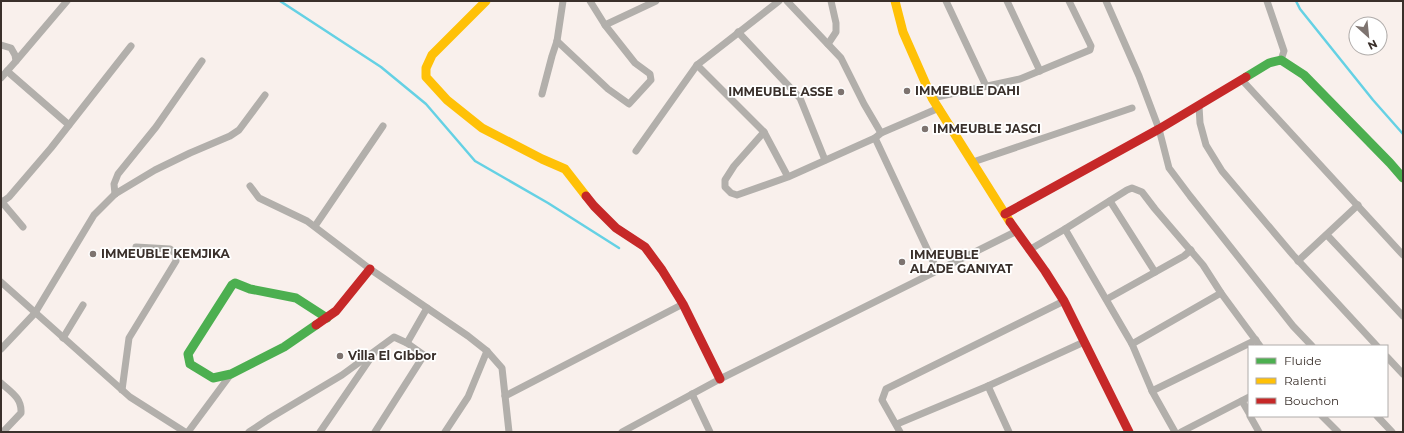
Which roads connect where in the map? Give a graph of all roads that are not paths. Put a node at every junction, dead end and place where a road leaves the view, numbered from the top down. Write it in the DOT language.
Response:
graph roads {
  1 [pos="67,1"];
  2 [pos="486,1"];
  3 [pos="563,1"];
  4 [pos="590,1"];
  5 [pos="656,1"];
  6 [pos="779,1"];
  7 [pos="788,1"];
  8 [pos="831,1"];
  9 [pos="895,1"];
  10 [pos="946,1"];
  11 [pos="1007,1"];
  12 [pos="1069,1"];
  13 [pos="1106,1"];
  14 [pos="1267,1"];
  15 [pos="605,25"];
  16 [pos="738,32"];
  17 [pos="557,41"];
  18 [pos="828,44"];
  19 [pos="1,45"];
  20 [pos="131,46"];
  21 [pos="1281,60"];
  22 [pos="16,61"];
  23 [pos="202,61"];
  24 [pos="697,65"];
  25 [pos="7,71"];
  26 [pos="1040,71"];
  27 [pos="1,78"];
  28 [pos="1242,80"];
  29 [pos="986,86"];
  30 [pos="542,94"];
  31 [pos="265,95"];
  32 [pos="932,98"];
  33 [pos="1199,106"];
  34 [pos="939,108"];
  35 [pos="1132,108"];
  36 [pos="69,125"];
  37 [pos="383,126"];
  38 [pos="1159,129"];
  39 [pos="764,132"];
  40 [pos="881,133"];
  41 [pos="875,138"];
  42 [pos="636,152"];
  43 [pos="825,160"];
  44 [pos="973,162"];
  45 [pos="788,176"];
  46 [pos="1403,178"];
  47 [pos="250,186"];
  48 [pos="115,194"];
  49 [pos="1110,201"];
  50 [pos="2,202"];
  51 [pos="1358,205"];
  52 [pos="1005,214"];
  53 [pos="314,226"];
  54 [pos="23,227"];
  55 [pos="1064,229"];
  56 [pos="1016,231"];
  57 [pos="1327,235"];
  58 [pos="136,248"];
  59 [pos="1029,250"];
  60 [pos="1191,250"];
  61 [pos="1403,255"];
  62 [pos="1298,260"];
  63 [pos="370,269"];
  64 [pos="937,270"];
  65 [pos="1155,272"];
  66 [pos="1,282"];
  67 [pos="1221,293"];
  68 [pos="1107,299"];
  69 [pos="1064,301"];
  70 [pos="683,304"];
  71 [pos="83,305"];
  72 [pos="427,308"];
  73 [pos="35,313"];
  74 [pos="1403,316"];
  75 [pos="327,318"];
  76 [pos="63,338"];
  77 [pos="1084,342"];
  78 [pos="407,343"];
  79 [pos="1258,343"];
  80 [pos="1132,344"];
  81 [pos="1311,345"];
  82 [pos="1376,345"];
  83 [pos="378,347"];
  84 [pos="1248,348"];
  85 [pos="1,349"];
  86 [pos="487,351"];
  87 [pos="1388,358"];
  88 [pos="231,374"];
  89 [pos="1403,374"];
  90 [pos="720,379"];
  91 [pos="1,383"];
  92 [pos="988,386"];
  93 [pos="122,390"];
  94 [pos="1152,391"];
  95 [pos="692,394"];
  96 [pos="506,396"];
  97 [pos="1246,399"];
  98 [pos="1251,417"];
  99 [pos="1323,417"];
  100 [pos="1378,417"];
  101 [pos="897,424"];
  102 [pos="3,432"];
  103 [pos="185,432"];
  104 [pos="188,432"];
  105 [pos="249,432"];
  106 [pos="320,432"];
  107 [pos="375,432"];
  108 [pos="445,432"];
  109 [pos="509,432"];
  110 [pos="622,432"];
  111 [pos="710,432"];
  112 [pos="900,432"];
  113 [pos="1009,432"];
  114 [pos="1129,432"];
  115 [pos="1175,432"];
  116 [pos="1181,432"];
  117 [pos="1259,432"];
  118 [pos="1338,432"];
  119 [pos="1392,432"];
  1 -- 22 [label="street"];
  2 -- 70 [label="street"];
  3 -- 17 [label="street"];
  4 -- 15 [label="street"];
  5 -- 15 [label="street"];
  6 -- 16 [label="street"];
  7 -- 18 [label="street"];
  8 -- 18 [label="street"];
  9 -- 32 [label="street"];
  10 -- 29 [label="street"];
  11 -- 26 [label="street"];
  12 -- 26 [label="street"];
  13 -- 38 [label="street"];
  14 -- 21 [label="street"];
  15 -- 17 [label="street"];
  16 -- 24 [label="street"];
  16 -- 43 [label="street"];
  17 -- 30 [label="street"];
  18 -- 40 [label="street"];
  19 -- 22 [label="street"];
  20 -- 36 [label="street"];
  21 -- 28 [label="street"];
  21 -- 46 [label="street"];
  22 -- 25 [label="street"];
  23 -- 48 [label="street"];
  24 -- 39 [label="street"];
  24 -- 42 [label="street"];
  25 -- 27 [label="street"];
  25 -- 36 [label="street"];
  26 -- 29 [label="street"];
  28 -- 33 [label="street"];
  28 -- 51 [label="street"];
  29 -- 32 [label="street"];
  31 -- 48 [label="street"];
  32 -- 34 [label="street"];
  33 -- 38 [label="street"];
  33 -- 62 [label="street"];
  34 -- 40 [label="street"];
  34 -- 44 [label="street"];
  35 -- 44 [label="street"];
  36 -- 50 [label="street"];
  37 -- 53 [label="street"];
  38 -- 52 [label="street"];
  38 -- 81 [label="street"];
  39 -- 45 [label="street"];
  39 -- 45 [label="street"];
  40 -- 41 [label="street"];
  41 -- 43 [label="street"];
  41 -- 64 [label="street"];
  43 -- 45 [label="street"];
  44 -- 52 [label="street"];
  47 -- 53 [label="street"];
  48 -- 73 [label="street"];
  49 -- 55 [label="street"];
  49 -- 60 [label="street"];
  49 -- 65 [label="street"];
  50 -- 54 [label="street"];
  51 -- 57 [label="street"];
  51 -- 61 [label="street"];
  52 -- 56 [label="street"];
  53 -- 63 [label="street"];
  55 -- 59 [label="street"];
  55 -- 68 [label="street"];
  56 -- 59 [label="street"];
  56 -- 64 [label="street"];
  57 -- 62 [label="street"];
  57 -- 74 [label="street"];
  58 -- 93 [label="street"];
  59 -- 69 [label="street"];
  60 -- 65 [label="street"];
  60 -- 67 [label="street"];
  62 -- 82 [label="street"];
  63 -- 72 [label="street"];
  63 -- 75 [label="street"];
  64 -- 90 [label="street"];
  65 -- 68 [label="street"];
  66 -- 73 [label="street"];
  67 -- 79 [label="street"];
  67 -- 80 [label="street"];
  68 -- 80 [label="street"];
  69 -- 77 [label="street"];
  69 -- 101 [label="street"];
  70 -- 90 [label="street"];
  70 -- 96 [label="street"];
  71 -- 76 [label="street"];
  72 -- 78 [label="street"];
  72 -- 86 [label="street"];
  73 -- 76 [label="street"];
  73 -- 85 [label="street"];
  75 -- 88 [label="street"];
  75 -- 88 [label="street"];
  76 -- 93 [label="street"];
  77 -- 92 [label="street"];
  77 -- 114 [label="street"];
  78 -- 83 [label="street"];
  78 -- 107 [label="street"];
  80 -- 94 [label="street"];
  83 -- 105 [label="street"];
  83 -- 106 [label="street"];
  84 -- 94 [label="street"];
  86 -- 96 [label="street"];
  86 -- 108 [label="street"];
  87 -- 89 [label="street"];
  88 -- 104 [label="street"];
  90 -- 95 [label="street"];
  91 -- 102 [label="street"];
  92 -- 101 [label="street"];
  92 -- 113 [label="street"];
  93 -- 103 [label="street"];
  94 -- 115 [label="street"];
  95 -- 110 [label="street"];
  95 -- 111 [label="street"];
  96 -- 109 [label="street"];
  97 -- 116 [label="street"];
  98 -- 117 [label="street"];
  99 -- 118 [label="street"];
  100 -- 119 [label="street"];
  101 -- 112 [label="street"];
}
